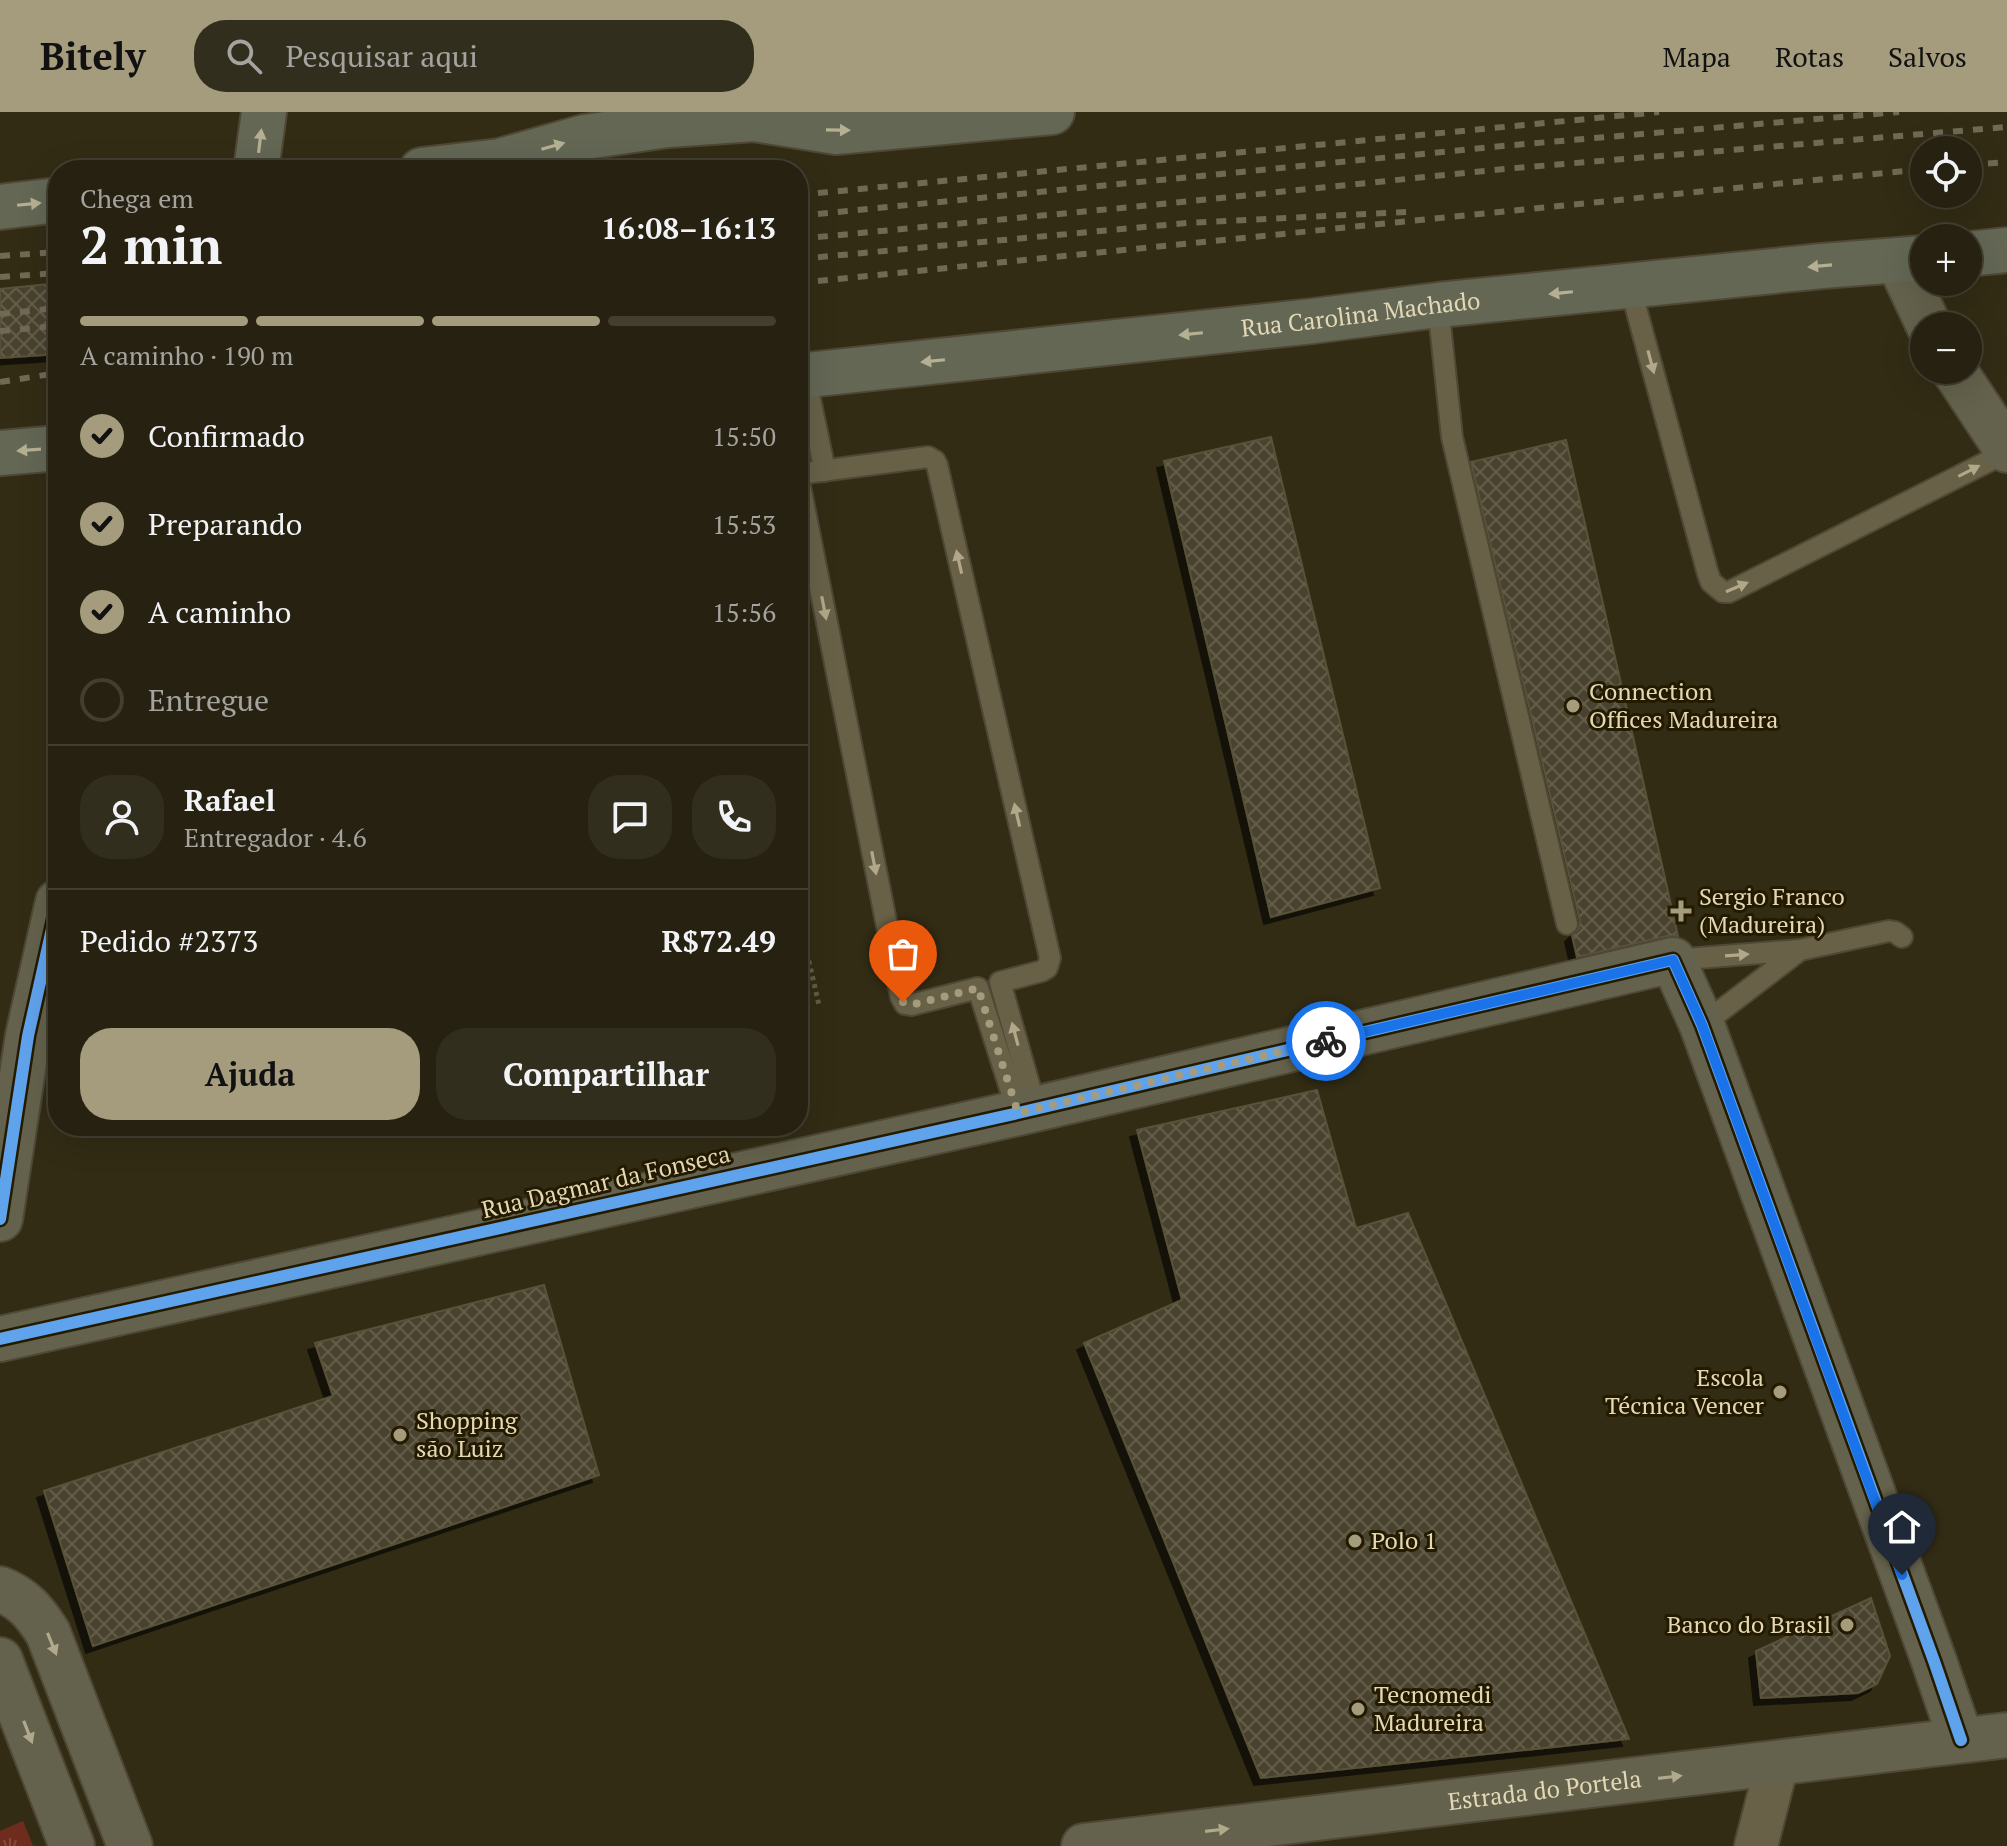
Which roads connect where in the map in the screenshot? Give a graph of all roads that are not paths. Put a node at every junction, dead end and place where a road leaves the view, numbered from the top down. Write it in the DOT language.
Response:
graph roads {
  1 [pos="264,112"];
  2 [pos="1052,112"];
  3 [pos="257,160"];
  4 [pos="504,160"];
  5 [pos="48,201"];
  6 [pos="0,207"];
  7 [pos="2007,250"];
  8 [pos="1982,253"];
  9 [pos="1910,259"];
  10 [pos="1630,286"];
  11 [pos="1438,305"];
  12 [pos="808,374"];
  13 [pos="1963,384"];
  14 [pos="808,403"];
  15 [pos="48,449"];
  16 [pos="2007,451"];
  17 [pos="0,453"];
  18 [pos="825,471"];
  19 [pos="808,474"];
  20 [pos="808,526"];
  21 [pos="1567,924"];
  22 [pos="1902,937"];
  23 [pos="48,947"];
  24 [pos="1800,950"];
  25 [pos="1673,960"];
  26 [pos="1000,982"];
  27 [pos="978,988"];
  28 [pos="1702,1025"];
  29 [pos="1027,1111"];
  30 [pos="0,1219"];
  31 [pos="0,1339"];
  32 [pos="0,1589"];
  33 [pos="0,1660"];
  34 [pos="2007,1735"];
  35 [pos="1961,1740"];
  36 [pos="1777,1764"];
  37 [pos="72,1846"];
  38 [pos="130,1846"];
  39 [pos="1084,1846"];
  40 [pos="1756,1846"];
  3 -- 1 [label="main road, one-way"];
  4 -- 2 [label="main road, one-way"];
  6 -- 5 [label="main road, one-way"];
  7 -- 8 [label="main road"];
  9 -- 10 [label="main road, Rua Carolina Machado, one-way"];
  10 -- 11 [label="main road, Rua Carolina Machado, one-way"];
  10 -- 16 [label="lane, one-way"];
  11 -- 12 [label="main road, Rua Carolina Machado, one-way"];
  11 -- 21 [label="lane"];
  13 -- 16 [label="street"];
  14 -- 18 [label="lane"];
  15 -- 17 [label="main road, one-way"];
  18 -- 19 [label="lane"];
  26 -- 18 [label="lane, one-way"];
  20 -- 27 [label="lane, one-way"];
  22 -- 24 [label="lane"];
  23 -- 30 [label="street"];
  25 -- 24 [label="lane, one-way"];
  24 -- 28 [label="lane"];
  25 -- 28 [label="street"];
  25 -- 29 [label="street, Rua Dagmar da Fonseca"];
  26 -- 27 [label="lane"];
  29 -- 26 [label="lane, one-way"];
  27 -- 29 [label="lane"];
  28 -- 35 [label="street"];
  29 -- 31 [label="street, Rua Dagmar da Fonseca"];
  32 -- 38 [label="street, one-way"];
  33 -- 37 [label="street, one-way"];
  34 -- 35 [label="street, Estrada do Portela"];
  35 -- 36 [label="street, Estrada do Portela"];
  39 -- 36 [label="street, Estrada do Portela, one-way"];
  36 -- 40 [label="street"];
}
